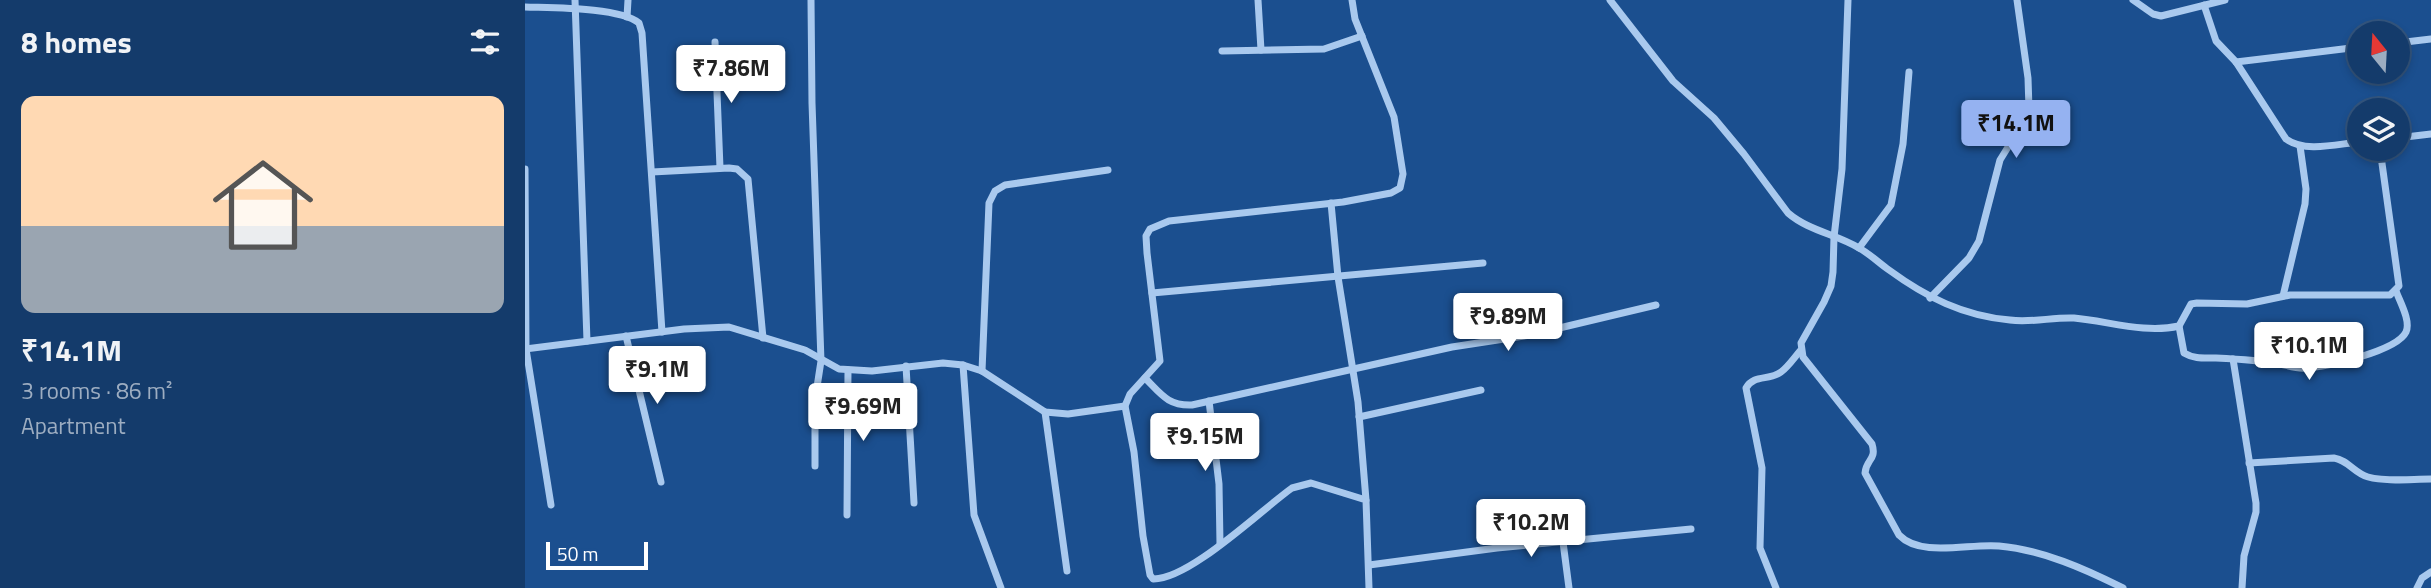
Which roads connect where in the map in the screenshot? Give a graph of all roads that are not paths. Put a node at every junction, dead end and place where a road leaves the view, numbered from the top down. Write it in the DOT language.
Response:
graph roads {
  1 [pos="628,0"];
  2 [pos="811,0"];
  3 [pos="1258,0"];
  4 [pos="1352,0"];
  5 [pos="1610,0"];
  6 [pos="1848,0"];
  7 [pos="2017,0"];
  8 [pos="2133,0"];
  9 [pos="2225,0"];
  10 [pos="575,4"];
  11 [pos="2204,5"];
  12 [pos="525,7"];
  13 [pos="627,17"];
  14 [pos="1362,36"];
  15 [pos="2431,39"];
  16 [pos="2410,41"];
  17 [pos="715,42"];
  18 [pos="2347,48"];
  19 [pos="1261,50"];
  20 [pos="1222,51"];
  21 [pos="2236,62"];
  22 [pos="1909,72"];
  23 [pos="2431,134"];
  24 [pos="2410,136"];
  25 [pos="2347,143"];
  26 [pos="2300,146"];
  27 [pos="2382,161"];
  28 [pos="720,168"];
  29 [pos="525,169"];
  30 [pos="1108,170"];
  31 [pos="652,172"];
  32 [pos="1331,203"];
  33 [pos="1834,237"];
  34 [pos="1859,248"];
  35 [pos="1483,264"];
  36 [pos="1338,277"];
  37 [pos="2396,291"];
  38 [pos="1152,293"];
  39 [pos="2283,296"];
  40 [pos="1930,298"];
  41 [pos="1656,305"];
  42 [pos="2179,326"];
  43 [pos="662,332"];
  44 [pos="626,336"];
  45 [pos="763,338"];
  46 [pos="587,341"];
  47 [pos="525,349"];
  48 [pos="1800,351"];
  49 [pos="2233,359"];
  50 [pos="821,361"];
  51 [pos="963,365"];
  52 [pos="906,366"];
  53 [pos="1352,368"];
  54 [pos="848,370"];
  55 [pos="982,371"];
  56 [pos="1145,378"];
  57 [pos="1481,390"];
  58 [pos="1209,401"];
  59 [pos="1125,406"];
  60 [pos="1045,412"];
  61 [pos="1359,417"];
  62 [pos="2249,463"];
  63 [pos="815,466"];
  64 [pos="2431,479"];
  65 [pos="661,482"];
  66 [pos="1366,500"];
  67 [pos="914,503"];
  68 [pos="551,505"];
  69 [pos="847,515"];
  70 [pos="1692,529"];
  71 [pos="1563,542"];
  72 [pos="1220,544"];
  73 [pos="1369,565"];
  74 [pos="1067,571"];
  75 [pos="2431,572"];
  76 [pos="1000,588"];
  77 [pos="1369,588"];
  78 [pos="1569,588"];
  79 [pos="1776,588"];
  80 [pos="2123,588"];
  81 [pos="2242,588"];
  82 [pos="2417,588"];
  1 -- 13 [label="street"];
  2 -- 50 [label="street"];
  3 -- 19 [label="street"];
  4 -- 14 [label="street"];
  5 -- 33 [label="street"];
  6 -- 33 [label="street"];
  7 -- 40 [label="street"];
  8 -- 11 [label="street"];
  9 -- 11 [label="street"];
  10 -- 12 [label="street"];
  10 -- 13 [label="street"];
  10 -- 46 [label="street"];
  11 -- 21 [label="street"];
  13 -- 31 [label="street"];
  14 -- 19 [label="street"];
  14 -- 32 [label="street"];
  15 -- 16 [label="street"];
  17 -- 28 [label="street"];
  18 -- 21 [label="street"];
  19 -- 20 [label="street"];
  21 -- 26 [label="street"];
  22 -- 34 [label="street"];
  23 -- 24 [label="street"];
  25 -- 26 [label="street"];
  26 -- 39 [label="street"];
  27 -- 37 [label="street"];
  28 -- 31 [label="street"];
  28 -- 45 [label="street"];
  29 -- 47 [label="street"];
  30 -- 55 [label="street"];
  31 -- 43 [label="street"];
  32 -- 36 [label="street"];
  32 -- 38 [label="street"];
  33 -- 34 [label="street"];
  33 -- 48 [label="street"];
  34 -- 40 [label="street"];
  35 -- 36 [label="street"];
  36 -- 38 [label="street"];
  36 -- 53 [label="street"];
  37 -- 39 [label="street"];
  37 -- 49 [label="street"];
  38 -- 56 [label="street"];
  39 -- 42 [label="street"];
  40 -- 42 [label="street"];
  41 -- 53 [label="street"];
  42 -- 49 [label="street"];
  43 -- 44 [label="street"];
  43 -- 45 [label="street"];
  44 -- 46 [label="street"];
  44 -- 65 [label="street"];
  45 -- 50 [label="street"];
  46 -- 47 [label="street"];
  47 -- 68 [label="street"];
  48 -- 79 [label="street"];
  48 -- 80 [label="street"];
  49 -- 62 [label="street"];
  50 -- 54 [label="street"];
  50 -- 63 [label="street"];
  51 -- 52 [label="street"];
  51 -- 55 [label="street"];
  51 -- 76 [label="street"];
  52 -- 54 [label="street"];
  52 -- 67 [label="street"];
  53 -- 58 [label="street"];
  53 -- 61 [label="street"];
  54 -- 69 [label="street"];
  55 -- 60 [label="street"];
  56 -- 58 [label="street"];
  56 -- 59 [label="street"];
  57 -- 61 [label="street"];
  58 -- 72 [label="street"];
  59 -- 60 [label="street"];
  59 -- 72 [label="street"];
  60 -- 74 [label="street"];
  61 -- 66 [label="street"];
  62 -- 64 [label="street"];
  62 -- 81 [label="street"];
  66 -- 72 [label="street"];
  66 -- 73 [label="street"];
  70 -- 71 [label="street"];
  71 -- 73 [label="street"];
  71 -- 78 [label="street"];
  73 -- 77 [label="street"];
  75 -- 82 [label="street"];
}
